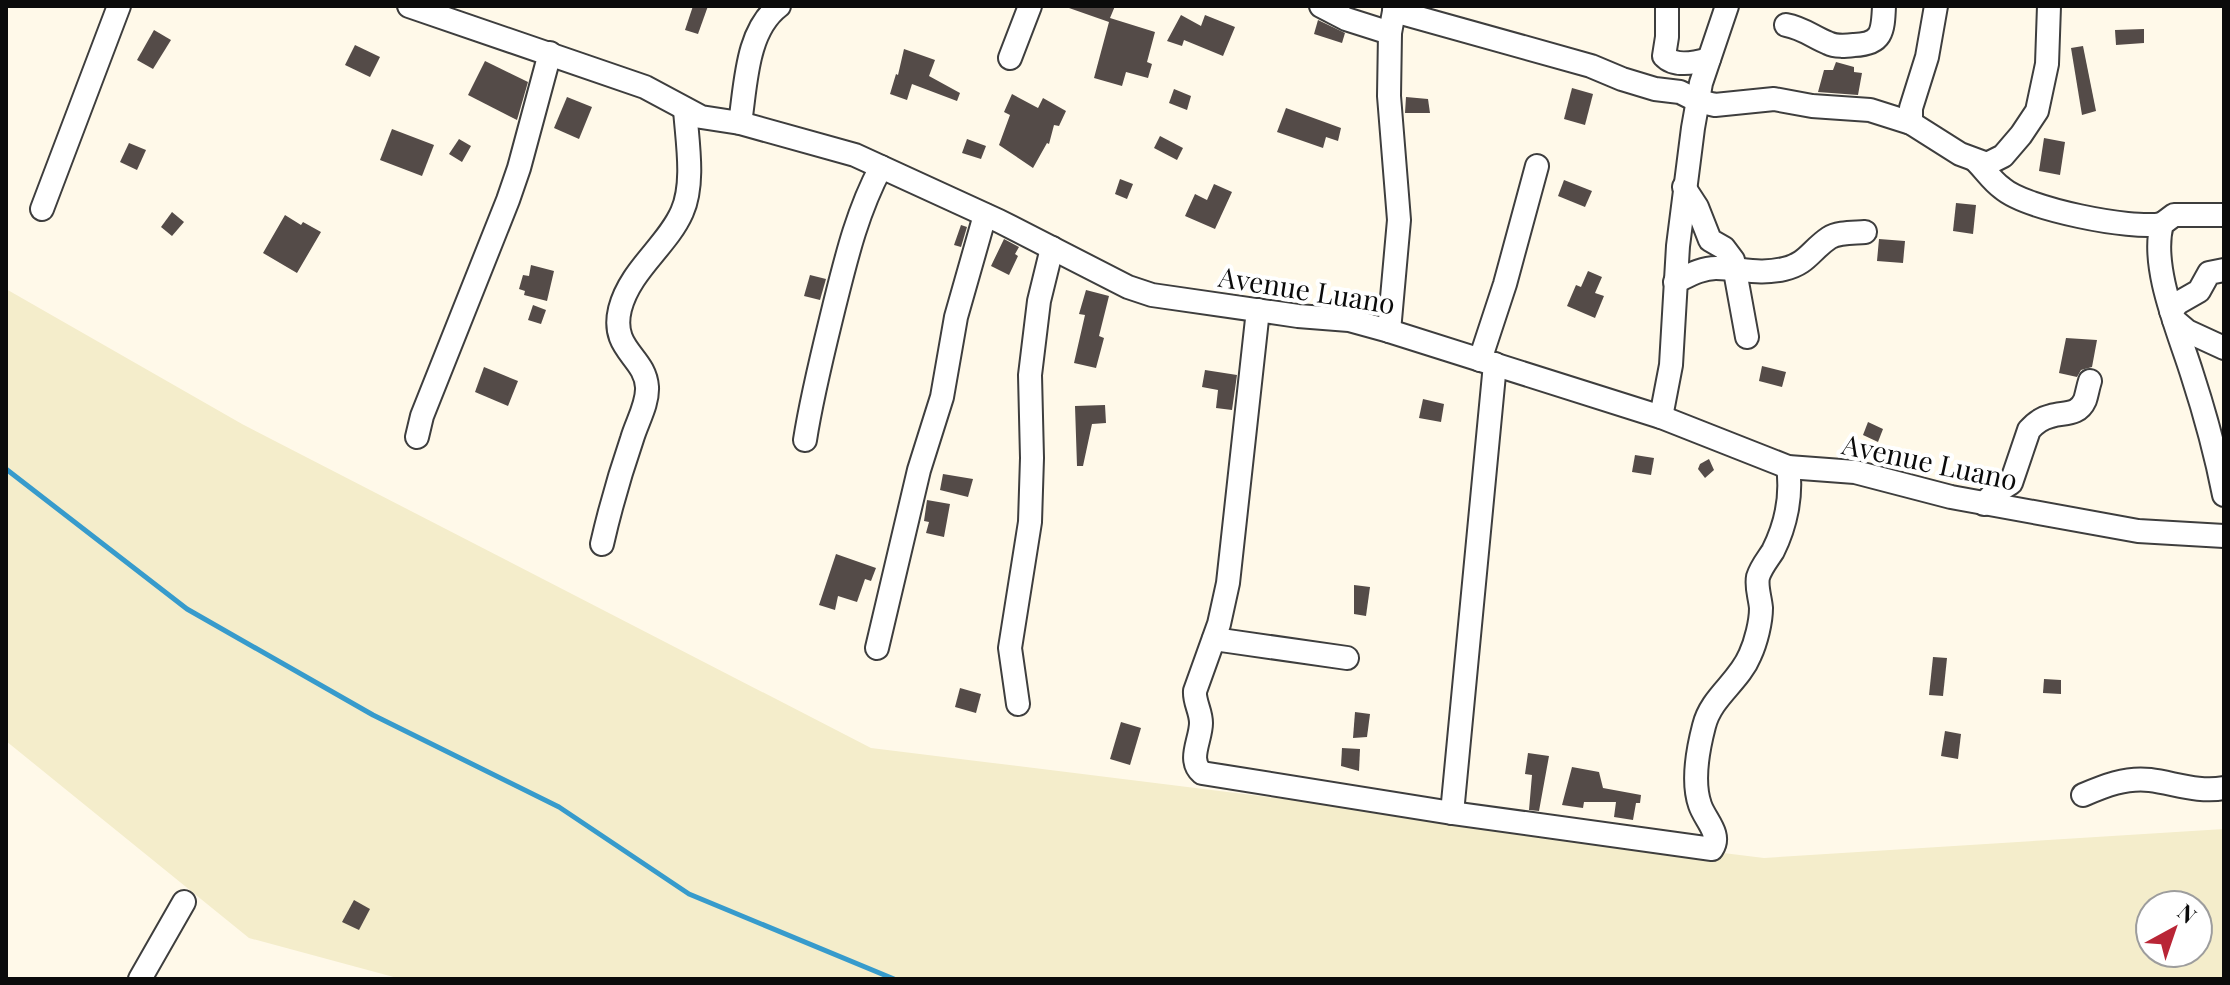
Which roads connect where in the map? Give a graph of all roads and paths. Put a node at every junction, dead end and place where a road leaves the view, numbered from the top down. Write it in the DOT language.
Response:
graph roads {
  1 [pos="119,6"];
  2 [pos="409,6"];
  3 [pos="779,6"];
  4 [pos="1030,6"];
  5 [pos="1321,6"];
  6 [pos="1667,6"];
  7 [pos="1727,6"];
  8 [pos="1884,6"];
  9 [pos="1936,6"];
  10 [pos="2049,6"];
  11 [pos="1393,17"];
  12 [pos="1786,25"];
  13 [pos="550,53"];
  14 [pos="1010,58"];
  15 [pos="1709,59"];
  16 [pos="1698,101"];
  17 [pos="685,109"];
  18 [pos="740,123"];
  19 [pos="1911,123"];
  20 [pos="1976,161"];
  21 [pos="1537,166"];
  22 [pos="881,167"];
  23 [pos="1684,187"];
  24 [pos="42,209"];
  25 [pos="985,215"];
  26 [pos="2224,215"];
  27 [pos="2162,224"];
  28 [pos="1865,232"];
  29 [pos="1052,248"];
  30 [pos="2224,270"];
  31 [pos="1735,271"];
  32 [pos="1675,282"];
  33 [pos="1258,310"];
  34 [pos="2173,315"];
  35 [pos="1389,331"];
  36 [pos="1747,337"];
  37 [pos="2224,348"];
  38 [pos="1487,362"];
  39 [pos="2090,381"];
  40 [pos="1661,417"];
  41 [pos="417,437"];
  42 [pos="805,440"];
  43 [pos="2220,451"];
  44 [pos="1788,467"];
  45 [pos="2224,495"];
  46 [pos="1984,504"];
  47 [pos="2224,536"];
  48 [pos="602,544"];
  49 [pos="1214,639"];
  50 [pos="877,648"];
  51 [pos="1347,658"];
  52 [pos="1018,704"];
  53 [pos="2224,788"];
  54 [pos="2083,795"];
  55 [pos="1452,813"];
  56 [pos="184,902"];
  57 [pos="140,979"];
  1 -- 24 [label="street"];
  2 -- 13 [label="street, Avenue Luano"];
  3 -- 18 [label="street"];
  4 -- 14 [label="street"];
  5 -- 11 [label="street"];
  6 -- 15 [label="street"];
  7 -- 15 [label="street"];
  8 -- 12 [label="street"];
  9 -- 19 [label="street"];
  10 -- 20 [label="street"];
  11 -- 16 [label="street"];
  11 -- 35 [label="street"];
  13 -- 17 [label="street, Avenue Luano"];
  13 -- 41 [label="street"];
  15 -- 16 [label="street"];
  16 -- 19 [label="street"];
  16 -- 23 [label="street"];
  17 -- 18 [label="street, Avenue Luano"];
  17 -- 48 [label="street"];
  18 -- 22 [label="street, Avenue Luano"];
  19 -- 20 [label="street"];
  20 -- 27 [label="street"];
  21 -- 38 [label="street"];
  22 -- 25 [label="street, Avenue Luano"];
  22 -- 42 [label="street"];
  23 -- 31 [label="street"];
  23 -- 32 [label="street"];
  25 -- 29 [label="street, Avenue Luano"];
  25 -- 50 [label="street"];
  26 -- 27 [label="street"];
  27 -- 34 [label="street"];
  28 -- 31 [label="street"];
  29 -- 33 [label="street, Avenue Luano"];
  29 -- 52 [label="street"];
  30 -- 34 [label="street"];
  31 -- 32 [label="street"];
  31 -- 36 [label="street"];
  32 -- 40 [label="street"];
  33 -- 35 [label="street, Avenue Luano"];
  33 -- 49 [label="street"];
  34 -- 37 [label="street"];
  34 -- 43 [label="street"];
  35 -- 38 [label="street, Avenue Luano"];
  38 -- 40 [label="street, Avenue Luano"];
  38 -- 55 [label="street"];
  39 -- 46 [label="street"];
  40 -- 44 [label="street, Avenue Luano"];
  43 -- 45 [label="street"];
  44 -- 46 [label="street, Avenue Luano"];
  44 -- 55 [label="street"];
  46 -- 47 [label="street, Avenue Luano"];
  49 -- 51 [label="street"];
  49 -- 55 [label="street"];
  53 -- 54 [label="street"];
  56 -- 57 [label="street"];
}
